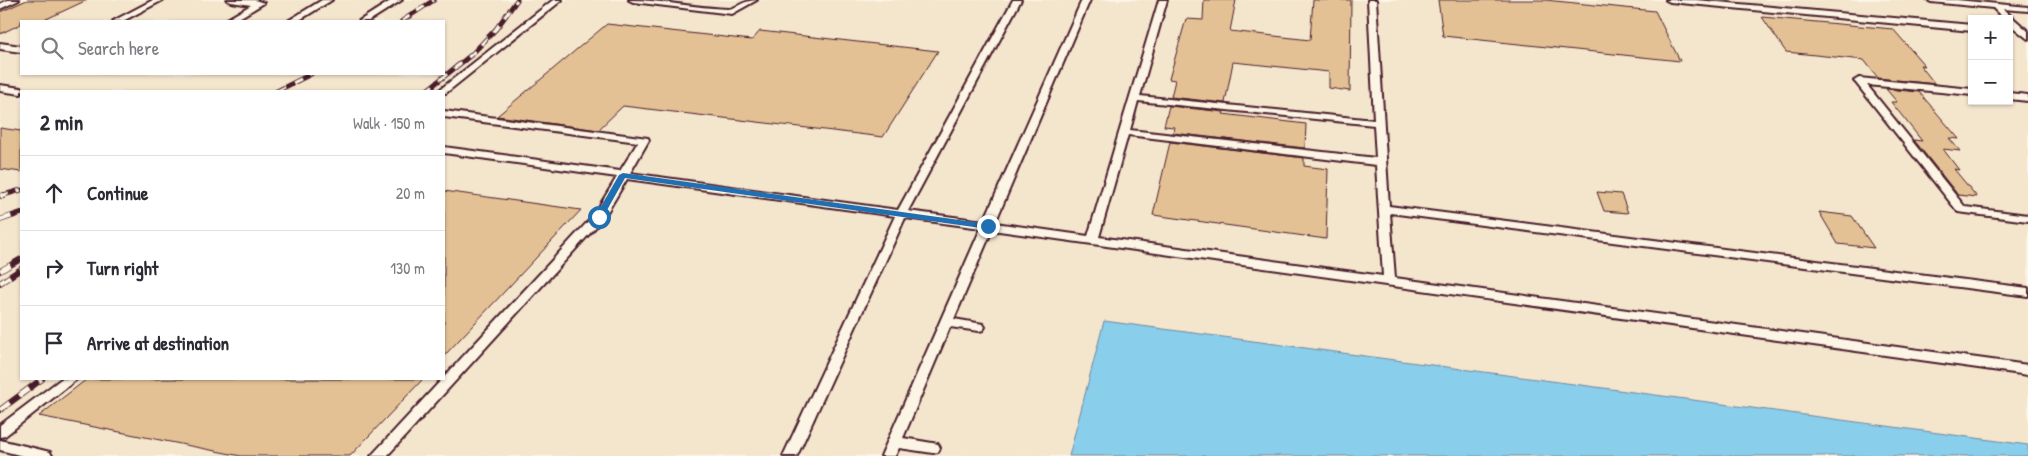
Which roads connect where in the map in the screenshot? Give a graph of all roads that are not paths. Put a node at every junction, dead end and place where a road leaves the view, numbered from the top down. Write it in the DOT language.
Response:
graph roads {
  1 [pos="15,0"];
  2 [pos="159,0"];
  3 [pos="231,0"];
  4 [pos="328,0"];
  5 [pos="398,0"];
  6 [pos="558,0"];
  7 [pos="633,0"];
  8 [pos="753,0"];
  9 [pos="1017,0"];
  10 [pos="1086,0"];
  11 [pos="1163,0"];
  12 [pos="1372,0"];
  13 [pos="1670,0"];
  14 [pos="1930,0"];
  15 [pos="1992,3"];
  16 [pos="0,7"];
  17 [pos="2028,9"];
  18 [pos="2005,15"];
  19 [pos="119,20"];
  20 [pos="230,20"];
  21 [pos="294,20"];
  22 [pos="365,20"];
  23 [pos="2013,23"];
  24 [pos="1968,28"];
  25 [pos="2013,32"];
  26 [pos="2026,34"];
  27 [pos="0,46"];
  28 [pos="20,49"];
  29 [pos="0,88"];
  30 [pos="444,90"];
  31 [pos="20,91"];
  32 [pos="1968,92"];
  33 [pos="2013,96"];
  34 [pos="1134,98"];
  35 [pos="2028,98"];
  36 [pos="445,114"];
  37 [pos="1379,123"];
  38 [pos="1124,132"];
  39 [pos="445,150"];
  40 [pos="1381,162"];
  41 [pos="623,175"];
  42 [pos="1384,209"];
  43 [pos="901,214"];
  44 [pos="2028,218"];
  45 [pos="988,226"];
  46 [pos="1092,241"];
  47 [pos="1389,282"];
  48 [pos="2028,292"];
  49 [pos="946,322"];
  50 [pos="979,327"];
  51 [pos="2028,370"];
  52 [pos="69,380"];
  53 [pos="0,432"];
  54 [pos="894,442"];
  55 [pos="0,445"];
  56 [pos="933,448"];
  57 [pos="45,456"];
  58 [pos="378,456"];
  59 [pos="790,456"];
  60 [pos="888,456"];
  1 -- 16 [label="lane"];
  2 -- 19 [label="lane"];
  3 -- 20 [label="lane"];
  4 -- 21 [label="lane"];
  5 -- 22 [label="lane"];
  6 -- 30 [label="lane"];
  7 -- 8 [label="lane"];
  9 -- 43 [label="lane"];
  10 -- 45 [label="lane"];
  11 -- 34 [label="lane"];
  12 -- 37 [label="lane"];
  13 -- 24 [label="lane"];
  14 -- 15 [label="lane"];
  15 -- 17 [label="lane"];
  15 -- 18 [label="lane"];
  23 -- 26 [label="lane"];
  25 -- 26 [label="lane"];
  27 -- 28 [label="lane"];
  29 -- 31 [label="lane"];
  32 -- 44 [label="lane"];
  33 -- 35 [label="lane"];
  34 -- 37 [label="lane"];
  34 -- 38 [label="lane"];
  36 -- 41 [label="lane"];
  37 -- 40 [label="lane"];
  38 -- 40 [label="lane"];
  38 -- 46 [label="lane"];
  39 -- 41 [label="lane"];
  40 -- 42 [label="lane"];
  41 -- 43 [label="lane"];
  41 -- 58 [label="lane"];
  42 -- 47 [label="lane"];
  42 -- 48 [label="lane"];
  43 -- 45 [label="lane"];
  43 -- 59 [label="lane"];
  45 -- 46 [label="lane"];
  45 -- 49 [label="lane"];
  46 -- 47 [label="lane"];
  47 -- 51 [label="lane"];
  49 -- 50 [label="lane"];
  49 -- 54 [label="lane"];
  52 -- 53 [label="lane"];
  54 -- 56 [label="lane"];
  54 -- 60 [label="lane"];
  55 -- 57 [label="lane"];
}
